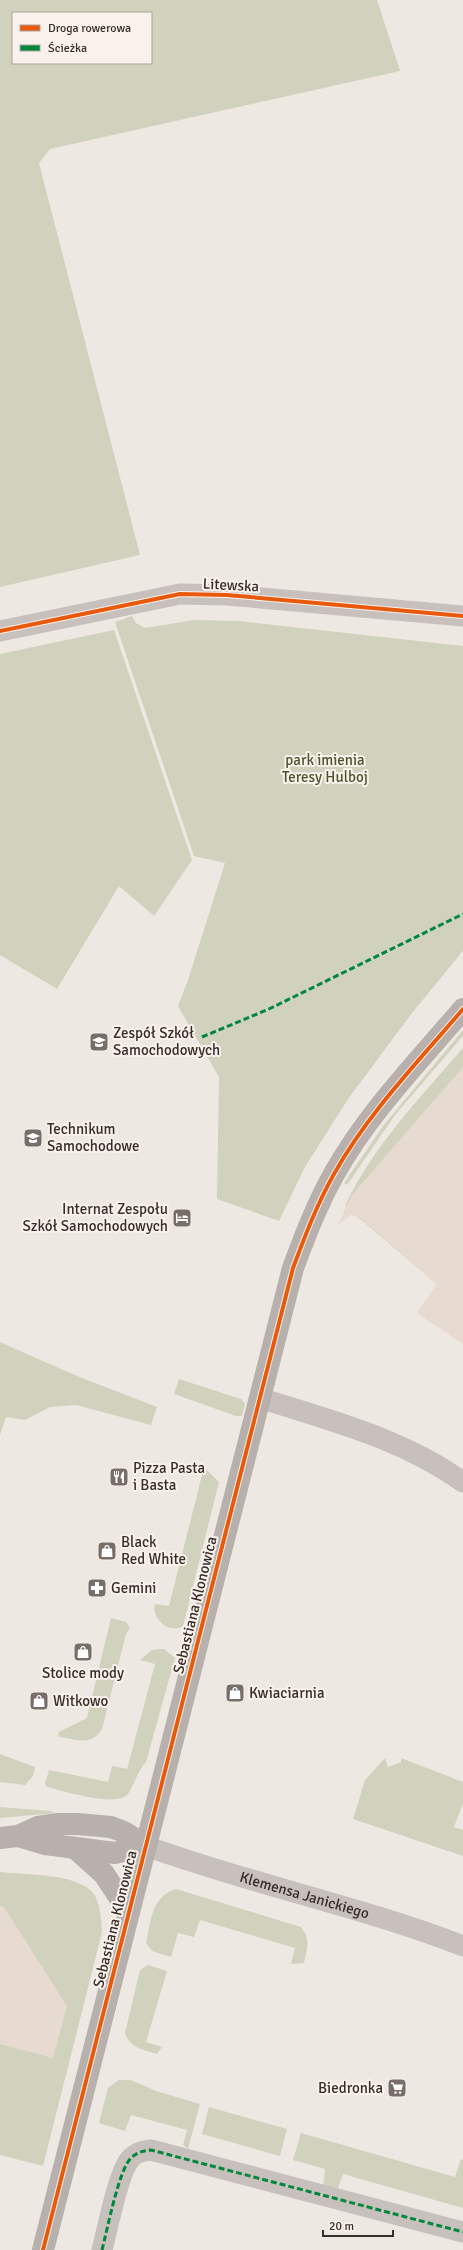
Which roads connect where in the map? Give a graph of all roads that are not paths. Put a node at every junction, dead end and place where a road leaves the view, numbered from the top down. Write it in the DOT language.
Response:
graph roads {
  1 [pos="463,616"];
  2 [pos="0,631"];
  3 [pos="463,1009"];
  4 [pos="260,1398"];
  5 [pos="463,1482"];
  6 [pos="9,1837"];
  7 [pos="146,1846"];
  8 [pos="76,1849"];
  9 [pos="129,1912"];
  10 [pos="463,1946"];
  11 [pos="463,2232"];
  12 [pos="43,2250"];
  13 [pos="102,2250"];
  1 -- 2 [label="street, Litewska"];
  3 -- 4 [label="street, Sebastiana Klonowica"];
  4 -- 5 [label="street"];
  4 -- 7 [label="street, Sebastiana Klonowica"];
  6 -- 7 [label="street"];
  6 -- 8 [label="street"];
  7 -- 8 [label="street"];
  7 -- 9 [label="street, Sebastiana Klonowica"];
  7 -- 10 [label="street, Klemensa Janickiego"];
  8 -- 9 [label="street"];
  9 -- 12 [label="street, Sebastiana Klonowica"];
  11 -- 13 [label="street"];
}
